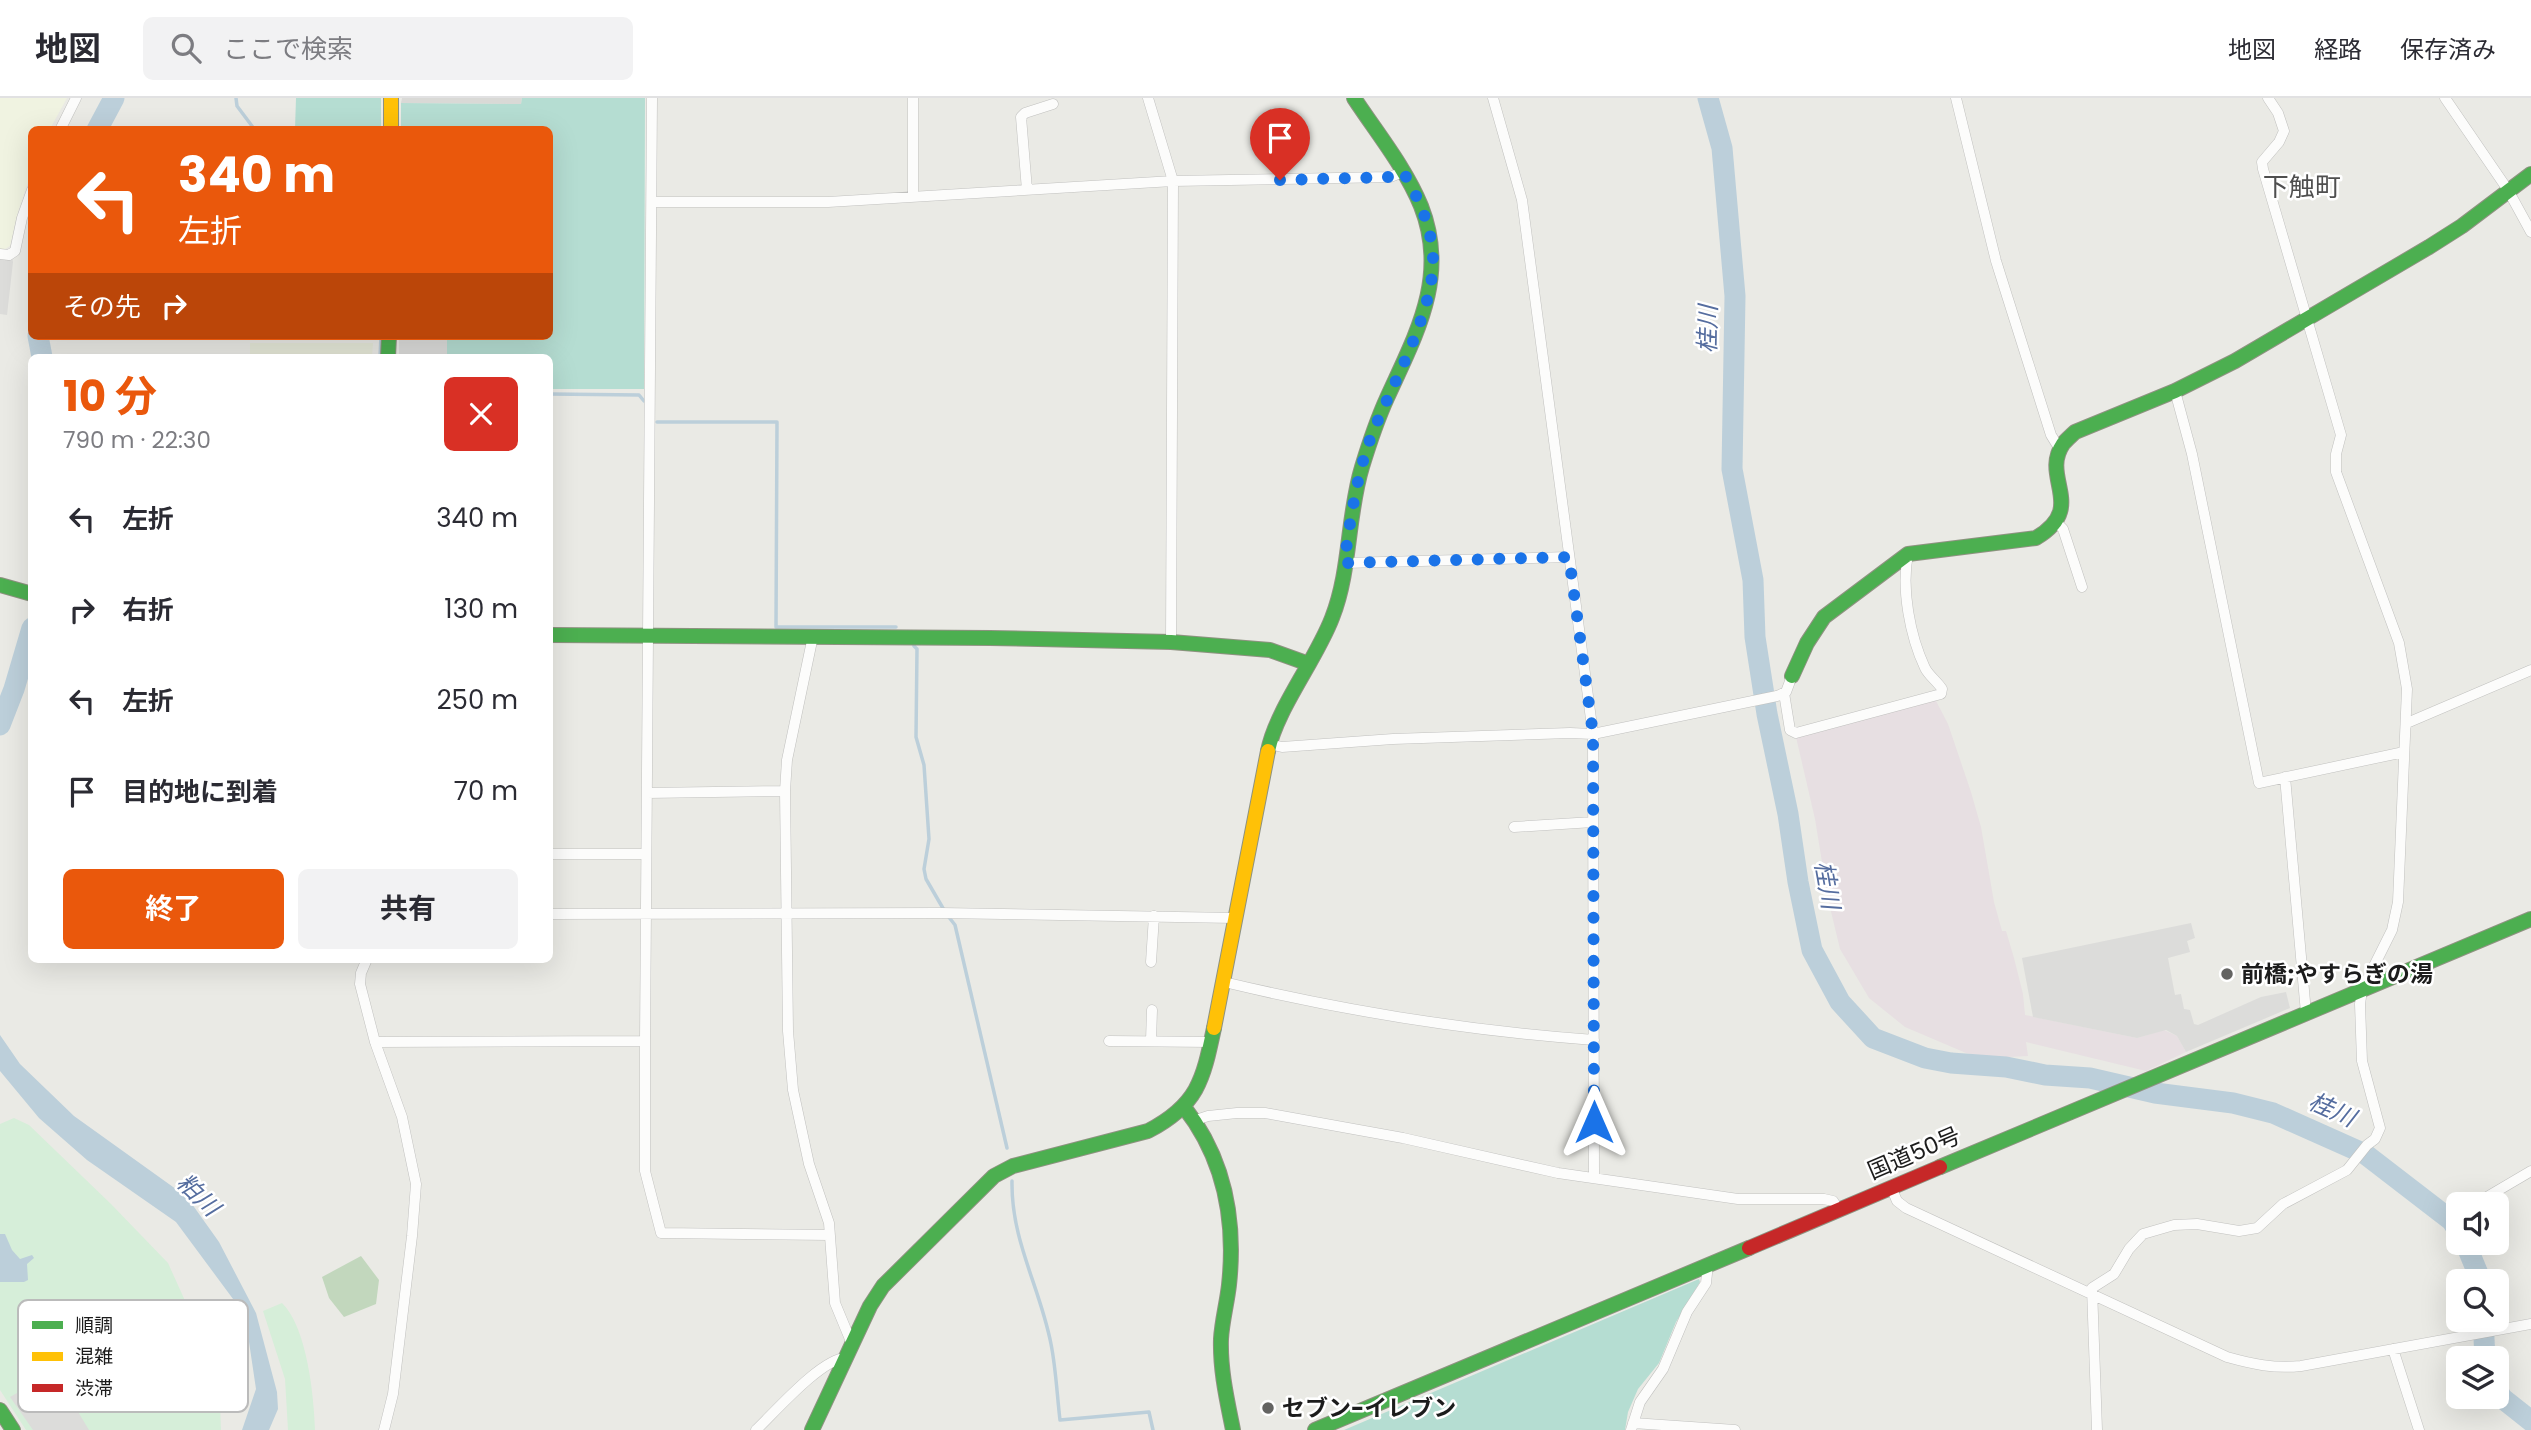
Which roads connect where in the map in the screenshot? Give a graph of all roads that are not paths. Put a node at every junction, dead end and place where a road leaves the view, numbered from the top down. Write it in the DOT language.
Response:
graph roads {
  1 [pos="76,98"];
  2 [pos="391,98"];
  3 [pos="652,98"];
  4 [pos="913,98"];
  5 [pos="1148,98"];
  6 [pos="1353,98"];
  7 [pos="1493,98"];
  8 [pos="1956,98"];
  9 [pos="2268,98"];
  10 [pos="2445,98"];
  11 [pos="1053,104"];
  12 [pos="62,126"];
  13 [pos="391,126"];
  14 [pos="1403,172"];
  15 [pos="2531,174"];
  16 [pos="1173,181"];
  17 [pos="1027,190"];
  18 [pos="2508,190"];
  19 [pos="913,196"];
  20 [pos="28,201"];
  21 [pos="652,202"];
  22 [pos="2531,232"];
  23 [pos="0,254"];
  24 [pos="2307,319"];
  25 [pos="2175,391"];
  26 [pos="2059,448"];
  27 [pos="2057,523"];
  28 [pos="1908,554"];
  29 [pos="1569,557"];
  30 [pos="1344,563"];
  31 [pos="3,586"];
  32 [pos="2082,587"];
  33 [pos="28,593"];
  34 [pos="553,635"];
  35 [pos="647,636"];
  36 [pos="813,636"];
  37 [pos="1171,642"];
  38 [pos="1309,664"];
  39 [pos="2531,670"];
  40 [pos="1792,676"];
  41 [pos="1780,695"];
  42 [pos="2407,723"];
  43 [pos="1593,734"];
  44 [pos="1269,744"];
  45 [pos="2404,752"];
  46 [pos="2285,777"];
  47 [pos="785,791"];
  48 [pos="647,793"];
  49 [pos="1593,822"];
  50 [pos="1514,827"];
  51 [pos="646,854"];
  52 [pos="553,855"];
  53 [pos="646,913"];
  54 [pos="786,913"];
  55 [pos="553,914"];
  56 [pos="1154,916"];
  57 [pos="1235,918"];
  58 [pos="2531,919"];
  59 [pos="1151,962"];
  60 [pos="365,963"];
  61 [pos="1224,982"];
  62 [pos="2362,990"];
  63 [pos="1152,1010"];
  64 [pos="2306,1013"];
  65 [pos="1594,1040"];
  66 [pos="375,1041"];
  67 [pos="645,1041"];
  68 [pos="1109,1041"];
  69 [pos="1151,1041"];
  70 [pos="1212,1042"];
  71 [pos="1184,1107"];
  72 [pos="1196,1120"];
  73 [pos="2531,1171"];
  74 [pos="1594,1177"];
  75 [pos="1891,1187"];
  76 [pos="2495,1192"];
  77 [pos="1838,1209"];
  78 [pos="830,1235"];
  79 [pos="1708,1264"];
  80 [pos="2091,1294"];
  81 [pos="2531,1324"];
  82 [pos="2393,1349"];
  83 [pos="849,1351"];
  84 [pos="0,1410"];
  85 [pos="1632,1426"];
  86 [pos="12,1430"];
  87 [pos="384,1430"];
  88 [pos="756,1430"];
  89 [pos="812,1430"];
  90 [pos="1233,1430"];
  91 [pos="1315,1430"];
  92 [pos="1735,1430"];
  93 [pos="2097,1430"];
  94 [pos="2419,1430"];
  1 -- 12 [label="street"];
  2 -- 13 [label="main road"];
  3 -- 21 [label="street"];
  4 -- 19 [label="street"];
  5 -- 16 [label="street"];
  6 -- 14 [label="main road"];
  7 -- 29 [label="street"];
  8 -- 26 [label="street"];
  9 -- 24 [label="street"];
  10 -- 18 [label="street"];
  11 -- 17 [label="street"];
  14 -- 16 [label="street"];
  14 -- 30 [label="main road"];
  15 -- 18 [label="main road"];
  16 -- 17 [label="street"];
  16 -- 37 [label="street"];
  17 -- 19 [label="street"];
  18 -- 22 [label="street"];
  18 -- 24 [label="main road"];
  19 -- 21 [label="street"];
  20 -- 23 [label="street"];
  21 -- 35 [label="street"];
  24 -- 25 [label="main road"];
  24 -- 42 [label="street"];
  25 -- 26 [label="main road"];
  25 -- 46 [label="street"];
  26 -- 27 [label="main road"];
  27 -- 28 [label="main road"];
  27 -- 32 [label="street"];
  28 -- 40 [label="main road"];
  28 -- 41 [label="street"];
  29 -- 30 [label="street"];
  29 -- 43 [label="street"];
  30 -- 38 [label="main road"];
  31 -- 33 [label="main road"];
  34 -- 35 [label="main road"];
  35 -- 36 [label="main road"];
  35 -- 48 [label="street"];
  36 -- 37 [label="main road"];
  36 -- 47 [label="street"];
  37 -- 38 [label="main road"];
  38 -- 44 [label="main road"];
  39 -- 42 [label="street"];
  40 -- 41 [label="street"];
  41 -- 43 [label="street"];
  42 -- 45 [label="street"];
  43 -- 44 [label="street"];
  43 -- 49 [label="street"];
  44 -- 57 [label="main road"];
  45 -- 46 [label="street"];
  45 -- 62 [label="street"];
  46 -- 64 [label="street"];
  47 -- 48 [label="street"];
  47 -- 54 [label="street"];
  48 -- 51 [label="street"];
  49 -- 50 [label="street"];
  49 -- 65 [label="street"];
  51 -- 52 [label="street"];
  51 -- 53 [label="street"];
  53 -- 54 [label="street"];
  53 -- 55 [label="street"];
  53 -- 67 [label="street"];
  54 -- 56 [label="street"];
  54 -- 78 [label="street"];
  56 -- 57 [label="street"];
  56 -- 59 [label="street"];
  57 -- 61 [label="main road"];
  58 -- 62 [label="main road, 国道50号"];
  60 -- 66 [label="street"];
  61 -- 65 [label="street"];
  61 -- 70 [label="main road"];
  62 -- 64 [label="main road, 国道50号"];
  62 -- 80 [label="street"];
  63 -- 69 [label="street"];
  64 -- 75 [label="main road, 国道50号"];
  65 -- 74 [label="street"];
  66 -- 67 [label="street"];
  66 -- 87 [label="street"];
  67 -- 78 [label="street"];
  68 -- 69 [label="street"];
  69 -- 70 [label="street"];
  70 -- 71 [label="main road"];
  71 -- 72 [label="main road"];
  71 -- 83 [label="main road"];
  72 -- 74 [label="street"];
  72 -- 90 [label="main road"];
  73 -- 76 [label="street"];
  74 -- 77 [label="street"];
  75 -- 77 [label="main road, 国道50号"];
  75 -- 80 [label="street"];
  77 -- 79 [label="main road, 国道50号"];
  78 -- 83 [label="street"];
  79 -- 85 [label="street"];
  79 -- 91 [label="main road, 国道50号"];
  80 -- 82 [label="street"];
  80 -- 93 [label="street"];
  81 -- 82 [label="street"];
  82 -- 94 [label="street"];
  83 -- 88 [label="street"];
  83 -- 89 [label="main road"];
  84 -- 86 [label="main road"];
  85 -- 92 [label="street"];
}
